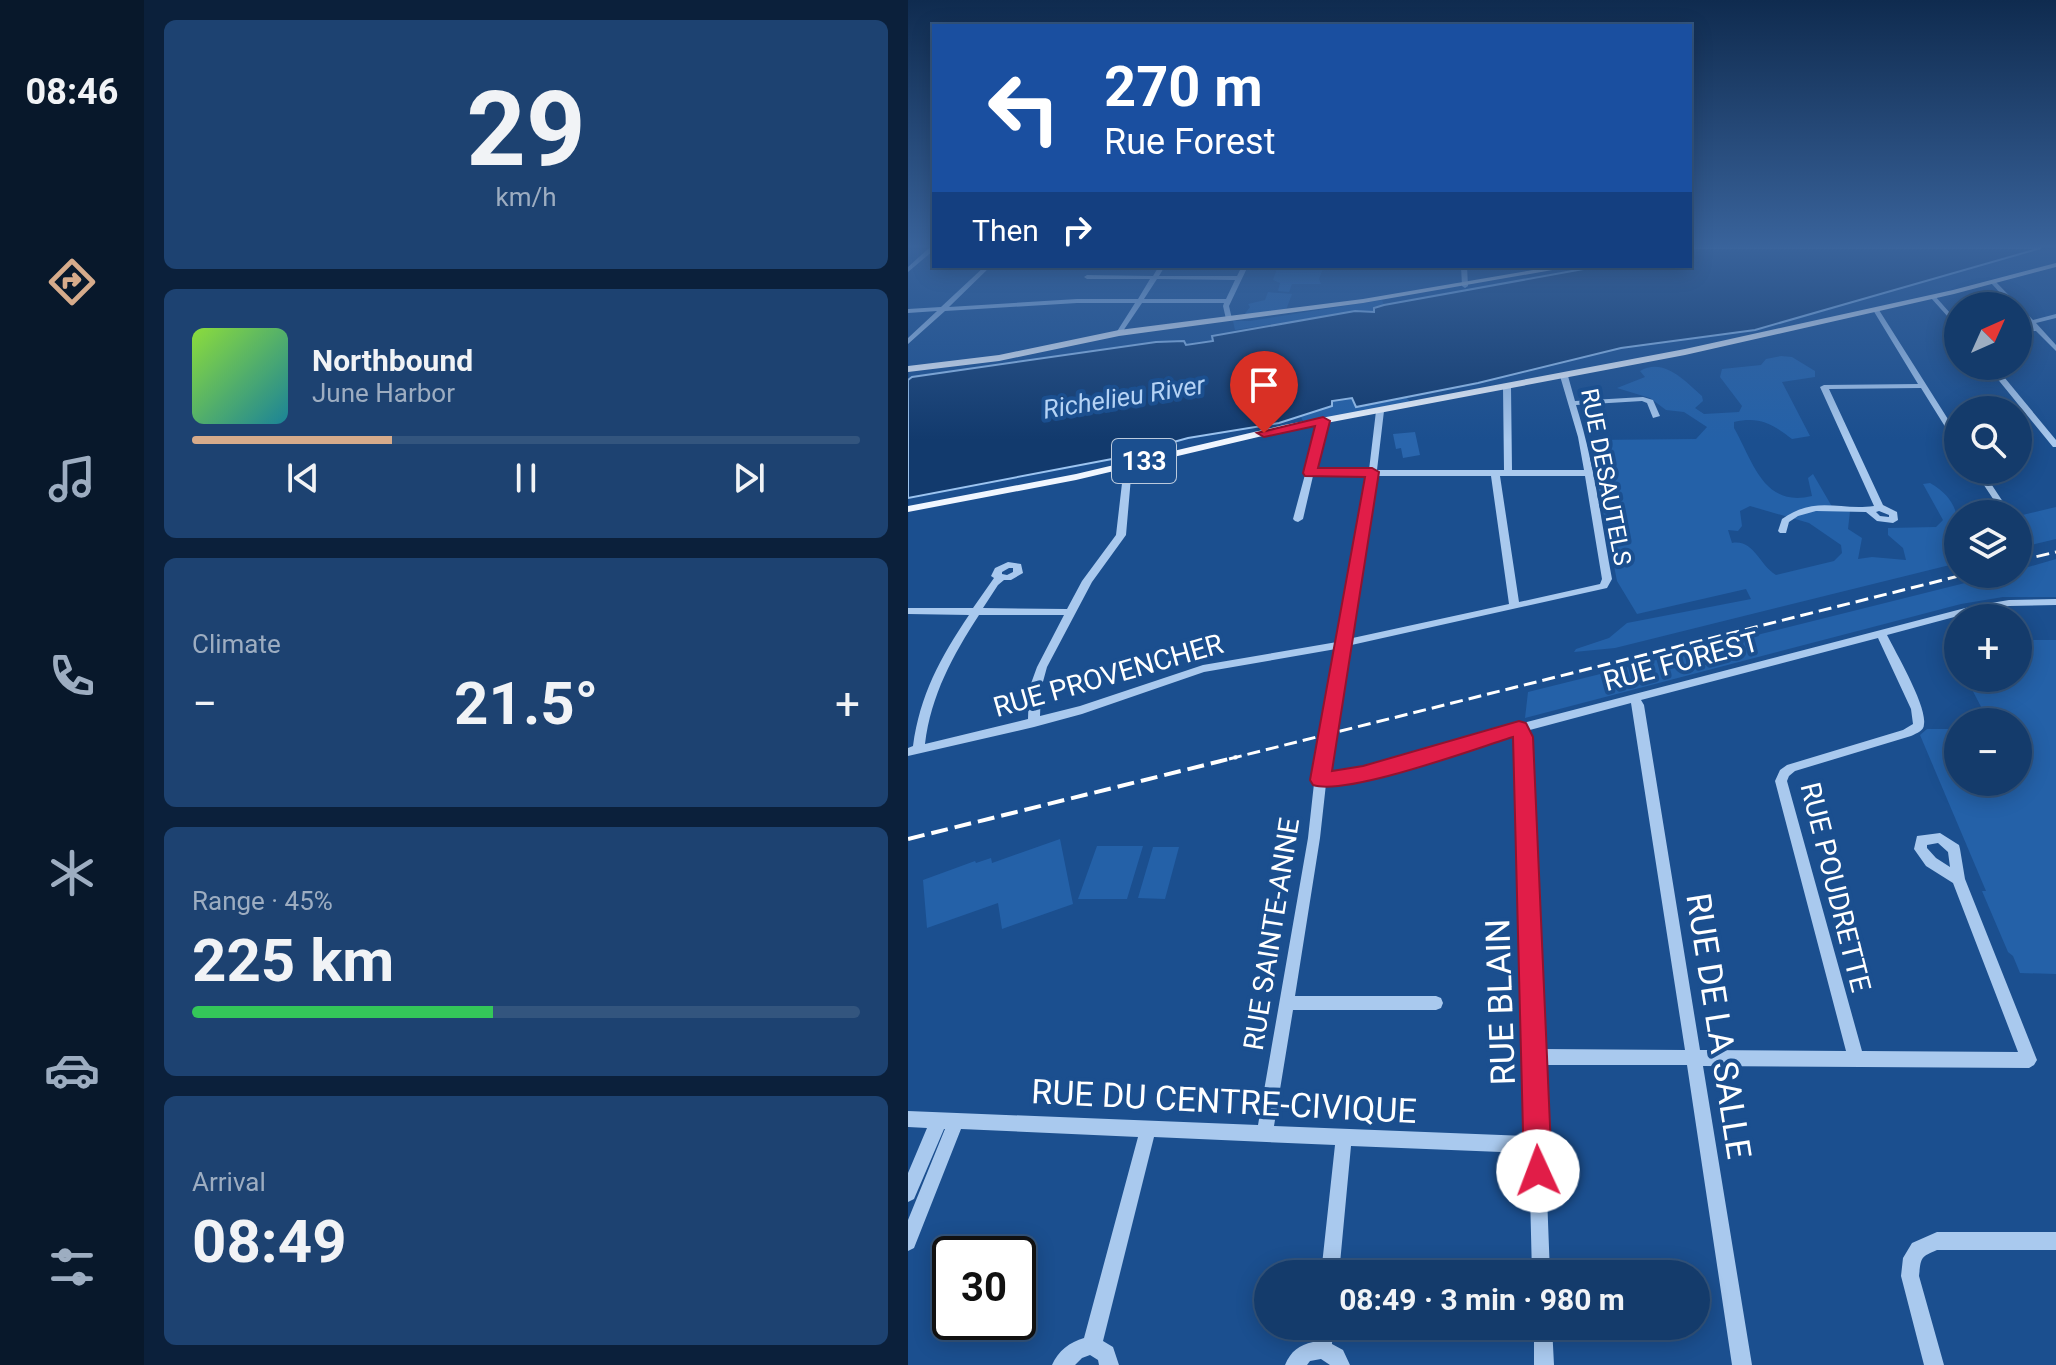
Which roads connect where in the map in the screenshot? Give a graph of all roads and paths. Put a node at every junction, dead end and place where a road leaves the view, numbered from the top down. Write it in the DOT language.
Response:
graph roads {
  1 [pos="940,312"];
  2 [pos="1132,312"];
  3 [pos="1229,312"];
  4 [pos="1281,312"];
  5 [pos="1868,312"];
  6 [pos="1877,312"];
  7 [pos="2056,316"];
  8 [pos="1229,319"];
  9 [pos="2032,322"];
  10 [pos="2032,329"];
  11 [pos="2039,329"];
  12 [pos="1119,333"];
  13 [pos="908,342"];
  14 [pos="2056,349"];
  15 [pos="908,369"];
  16 [pos="1564,376"];
  17 [pos="2003,380"];
  18 [pos="1921,386"];
  19 [pos="1507,387"];
  20 [pos="1574,403"];
  21 [pos="1380,411"];
  22 [pos="1656,416"];
  23 [pos="1944,420"];
  24 [pos="1323,421"];
  25 [pos="2056,445"];
  26 [pos="1128,466"];
  27 [pos="1372,472"];
  28 [pos="1495,472"];
  29 [pos="1508,472"];
  30 [pos="1310,473"];
  31 [pos="1589,473"];
  32 [pos="908,509"];
  33 [pos="1298,519"];
  34 [pos="1783,531"];
  35 [pos="1001,578"];
  36 [pos="1604,586"];
  37 [pos="2056,602"];
  38 [pos="1515,607"];
  39 [pos="908,611"];
  40 [pos="976,611"];
  41 [pos="1070,612"];
  42 [pos="1881,633"];
  43 [pos="1343,644"];
  44 [pos="1634,697"];
  45 [pos="1034,723"];
  46 [pos="1519,728"];
  47 [pos="913,751"];
  48 [pos="1320,780"];
  49 [pos="1958,879"];
  50 [pos="1288,1003"];
  51 [pos="1436,1003"];
  52 [pos="1534,1057"];
  53 [pos="1694,1058"];
  54 [pos="1856,1059"];
  55 [pos="908,1119"];
  56 [pos="948,1120"];
  57 [pos="1148,1128"];
  58 [pos="1265,1134"];
  59 [pos="1344,1138"];
  60 [pos="1537,1145"];
  61 [pos="908,1193"];
  62 [pos="2056,1241"];
  63 [pos="908,1242"];
  64 [pos="1331,1260"];
  65 [pos="1541,1260"];
  66 [pos="1323,1340"];
  67 [pos="1543,1340"];
  68 [pos="1092,1345"];
  69 [pos="1322,1349"];
  70 [pos="1062,1365"];
  71 [pos="1109,1365"];
  72 [pos="1295,1365"];
  73 [pos="1340,1365"];
  74 [pos="1544,1365"];
  75 [pos="1742,1365"];
  76 [pos="1934,1365"];
  1 -- 13 [label="street"];
  2 -- 12 [label="street"];
  3 -- 8 [label="street"];
  4 -- 8 [label="main road"];
  5 -- 16 [label="main road, 133"];
  6 -- 18 [label="street"];
  7 -- 9 [label="street"];
  8 -- 12 [label="main road"];
  9 -- 11 [label="street"];
  10 -- 11 [label="street"];
  11 -- 14 [label="street"];
  12 -- 15 [label="main road"];
  16 -- 19 [label="main road, 133"];
  16 -- 20 [label="street, RUE DESAUTELS"];
  17 -- 25 [label="street"];
  18 -- 23 [label="street"];
  18 -- 34 [label="street"];
  19 -- 21 [label="main road, 133"];
  19 -- 29 [label="street"];
  20 -- 22 [label="street"];
  20 -- 31 [label="street, RUE DESAUTELS"];
  21 -- 24 [label="main road, 133"];
  21 -- 27 [label="street, RUE SAINTE-ANNE"];
  24 -- 26 [label="main road, 133"];
  24 -- 30 [label="street"];
  26 -- 32 [label="main road, 133"];
  26 -- 41 [label="street"];
  27 -- 28 [label="street"];
  27 -- 30 [label="street"];
  27 -- 43 [label="street, RUE SAINTE-ANNE"];
  28 -- 29 [label="street"];
  28 -- 38 [label="street"];
  29 -- 31 [label="street"];
  30 -- 33 [label="street"];
  31 -- 36 [label="street, RUE DESAUTELS"];
  35 -- 40 [label="street"];
  36 -- 38 [label="street, RUE PROVENCHER"];
  37 -- 42 [label="street, RUE FOREST"];
  38 -- 43 [label="street, RUE PROVENCHER"];
  39 -- 40 [label="street"];
  40 -- 41 [label="street"];
  40 -- 47 [label="street"];
  41 -- 45 [label="street"];
  42 -- 44 [label="street, RUE FOREST"];
  42 -- 54 [label="street, RUE POUDRETTE"];
  43 -- 45 [label="street, RUE PROVENCHER"];
  43 -- 48 [label="street, RUE SAINTE-ANNE"];
  44 -- 46 [label="street, RUE FOREST"];
  44 -- 53 [label="street, RUE DE LA SALLE"];
  45 -- 47 [label="street, RUE PROVENCHER"];
  46 -- 48 [label="street, RUE FOREST"];
  46 -- 52 [label="street, RUE BLAIN"];
  48 -- 50 [label="street, RUE SAINTE-ANNE"];
  49 -- 54 [label="street"];
  50 -- 51 [label="street"];
  50 -- 58 [label="street, RUE SAINTE-ANNE"];
  52 -- 53 [label="street"];
  52 -- 60 [label="street, RUE BLAIN"];
  53 -- 54 [label="street"];
  53 -- 75 [label="street, RUE DE LA SALLE"];
  55 -- 56 [label="street, RUE DU CENTRE-CIVIQUE"];
  56 -- 57 [label="street, RUE DU CENTRE-CIVIQUE"];
  56 -- 61 [label="street"];
  56 -- 63 [label="street"];
  57 -- 58 [label="street, RUE DU CENTRE-CIVIQUE"];
  57 -- 68 [label="street"];
  58 -- 59 [label="street, RUE DU CENTRE-CIVIQUE"];
  59 -- 60 [label="street, RUE DU CENTRE-CIVIQUE"];
  59 -- 64 [label="street"];
  60 -- 65 [label="street, RUE BLAIN"];
  62 -- 76 [label="street"];
  66 -- 69 [label="street"];
  67 -- 74 [label="street"];
  68 -- 70 [label="street"];
  68 -- 71 [label="street"];
  69 -- 72 [label="street"];
  69 -- 73 [label="street"];
}
